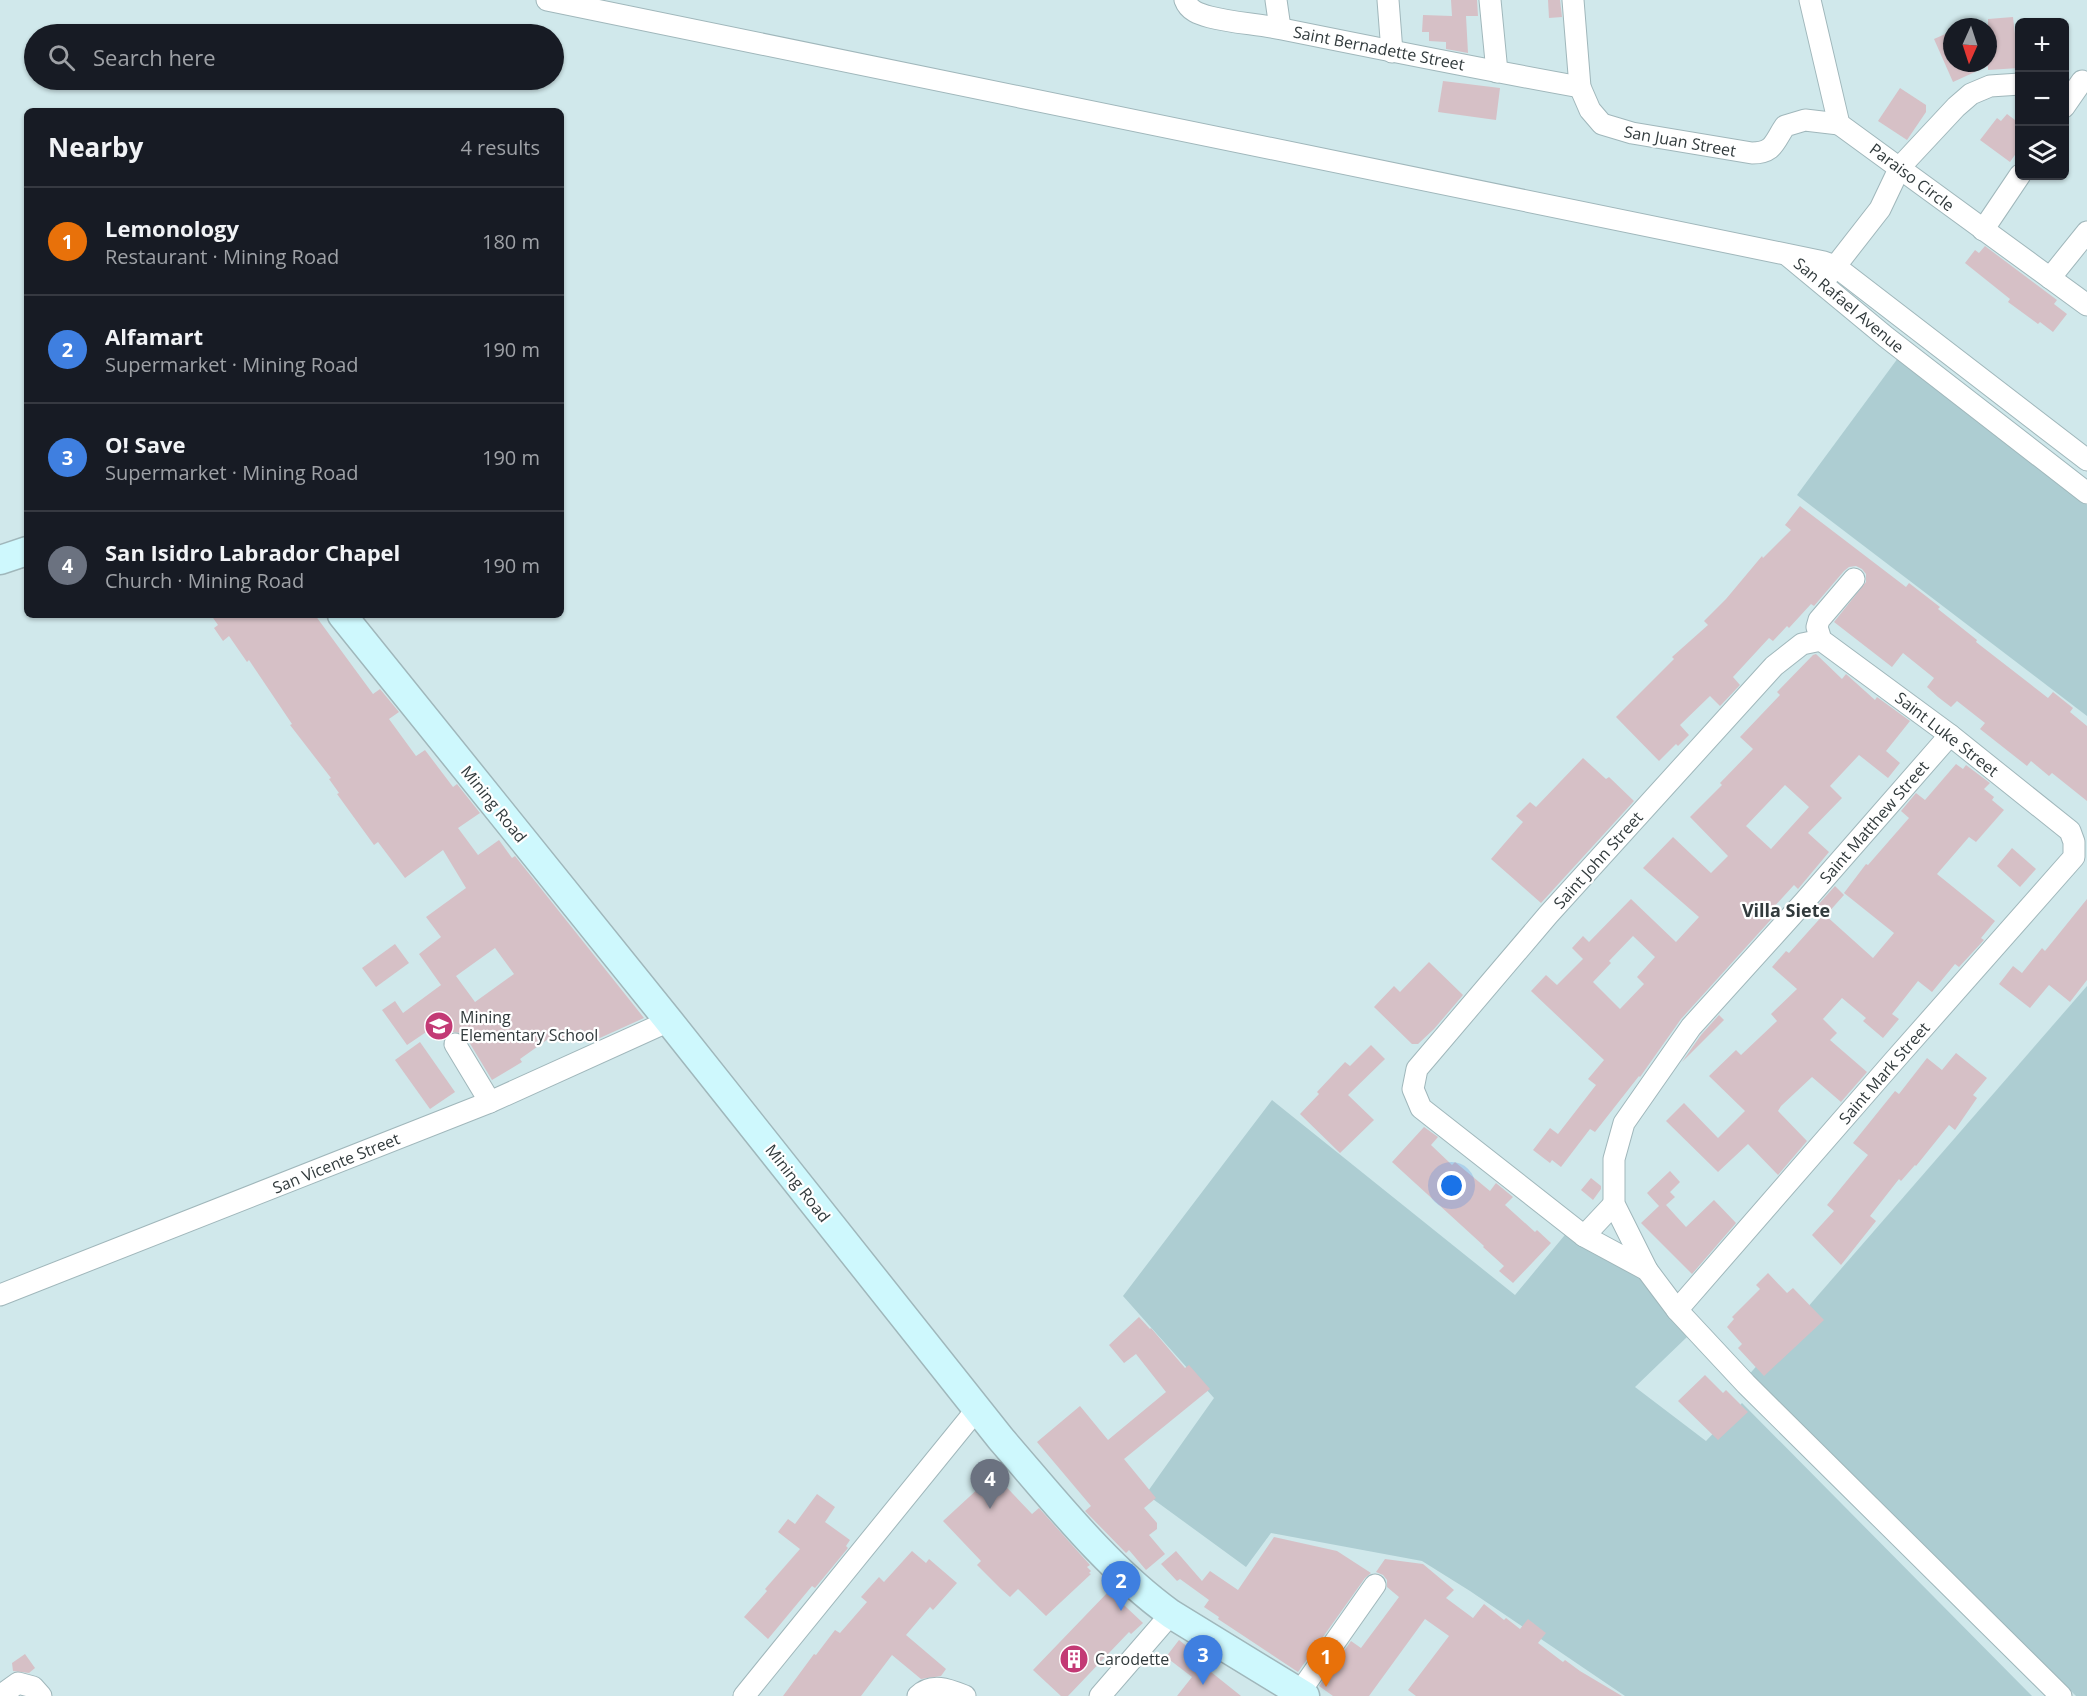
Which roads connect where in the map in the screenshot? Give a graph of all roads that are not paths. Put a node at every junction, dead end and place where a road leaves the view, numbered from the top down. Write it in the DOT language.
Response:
graph roads {
  1 [pos="547,0"];
  2 [pos="1185,0"];
  3 [pos="1276,0"];
  4 [pos="1388,0"];
  5 [pos="1490,0"];
  6 [pos="1573,0"];
  7 [pos="1810,0"];
  8 [pos="1280,28"];
  9 [pos="1392,52"];
  10 [pos="1497,72"];
  11 [pos="2078,81"];
  12 [pos="2015,84"];
  13 [pos="1580,87"];
  14 [pos="2069,98"];
  15 [pos="1839,124"];
  16 [pos="1900,167"];
  17 [pos="2016,180"];
  18 [pos="1983,230"];
  19 [pos="2087,232"];
  20 [pos="1787,254"];
  21 [pos="1835,266"];
  22 [pos="2050,278"];
  23 [pos="1822,283"];
  24 [pos="2087,305"];
  25 [pos="1987,383"];
  26 [pos="1970,403"];
  27 [pos="2087,460"];
  28 [pos="2087,493"];
  29 [pos="24,552"];
  30 [pos="0,561"];
  31 [pos="1854,579"];
  32 [pos="344,618"];
  33 [pos="1821,640"];
  34 [pos="1950,735"];
  35 [pos="2070,831"];
  36 [pos="669,1021"];
  37 [pos="455,1044"];
  38 [pos="490,1102"];
  39 [pos="1614,1204"];
  40 [pos="1584,1236"];
  41 [pos="1647,1270"];
  42 [pos="0,1295"];
  43 [pos="1677,1310"];
  44 [pos="977,1409"];
  45 [pos="1375,1585"];
  46 [pos="1171,1614"];
  47 [pos="1302,1694"];
  48 [pos="0,1696"];
  49 [pos="41,1696"];
  50 [pos="744,1696"];
  51 [pos="918,1696"];
  52 [pos="965,1696"];
  53 [pos="1100,1696"];
  54 [pos="2061,1696"];
  1 -- 20 [label="street"];
  2 -- 8 [label="street, Saint Bernadette Street"];
  3 -- 8 [label="street"];
  4 -- 9 [label="street"];
  5 -- 10 [label="street"];
  6 -- 13 [label="street, San Juan Street"];
  7 -- 15 [label="street"];
  8 -- 9 [label="street, Saint Bernadette Street"];
  9 -- 10 [label="street, Saint Bernadette Street"];
  10 -- 13 [label="street, Saint Bernadette Street"];
  11 -- 14 [label="street"];
  12 -- 16 [label="street"];
  13 -- 15 [label="street, San Juan Street"];
  15 -- 16 [label="street, Paraiso Circle"];
  16 -- 18 [label="street, Paraiso Circle"];
  16 -- 21 [label="street"];
  17 -- 18 [label="street"];
  18 -- 22 [label="street, Paraiso Circle"];
  19 -- 22 [label="street"];
  20 -- 21 [label="street, San Rafael Avenue"];
  20 -- 23 [label="street, San Rafael Avenue"];
  21 -- 23 [label="street"];
  21 -- 25 [label="street, San Rafael Avenue"];
  22 -- 24 [label="street, Paraiso Circle"];
  23 -- 26 [label="street, San Rafael Avenue"];
  25 -- 26 [label="street"];
  25 -- 27 [label="street, San Rafael Avenue"];
  26 -- 28 [label="street, San Rafael Avenue"];
  29 -- 30 [label="street"];
  31 -- 33 [label="street"];
  32 -- 36 [label="street, Mining Road"];
  33 -- 34 [label="street, Saint Luke Street"];
  33 -- 40 [label="street, Saint John Street"];
  34 -- 35 [label="street, Saint Luke Street"];
  34 -- 39 [label="street, Saint Matthew Street"];
  35 -- 43 [label="street, Saint Mark Street"];
  36 -- 38 [label="street, San Vicente Street"];
  36 -- 44 [label="street, Mining Road"];
  37 -- 38 [label="street"];
  38 -- 42 [label="street, San Vicente Street"];
  39 -- 40 [label="street"];
  39 -- 41 [label="street, Saint Matthew Street"];
  40 -- 41 [label="street"];
  41 -- 43 [label="street"];
  43 -- 54 [label="street"];
  44 -- 46 [label="street, Mining Road"];
  44 -- 50 [label="street"];
  45 -- 47 [label="street"];
  46 -- 47 [label="street, Mining Road"];
  46 -- 53 [label="street"];
  48 -- 49 [label="street"];
  51 -- 52 [label="street"];
}
